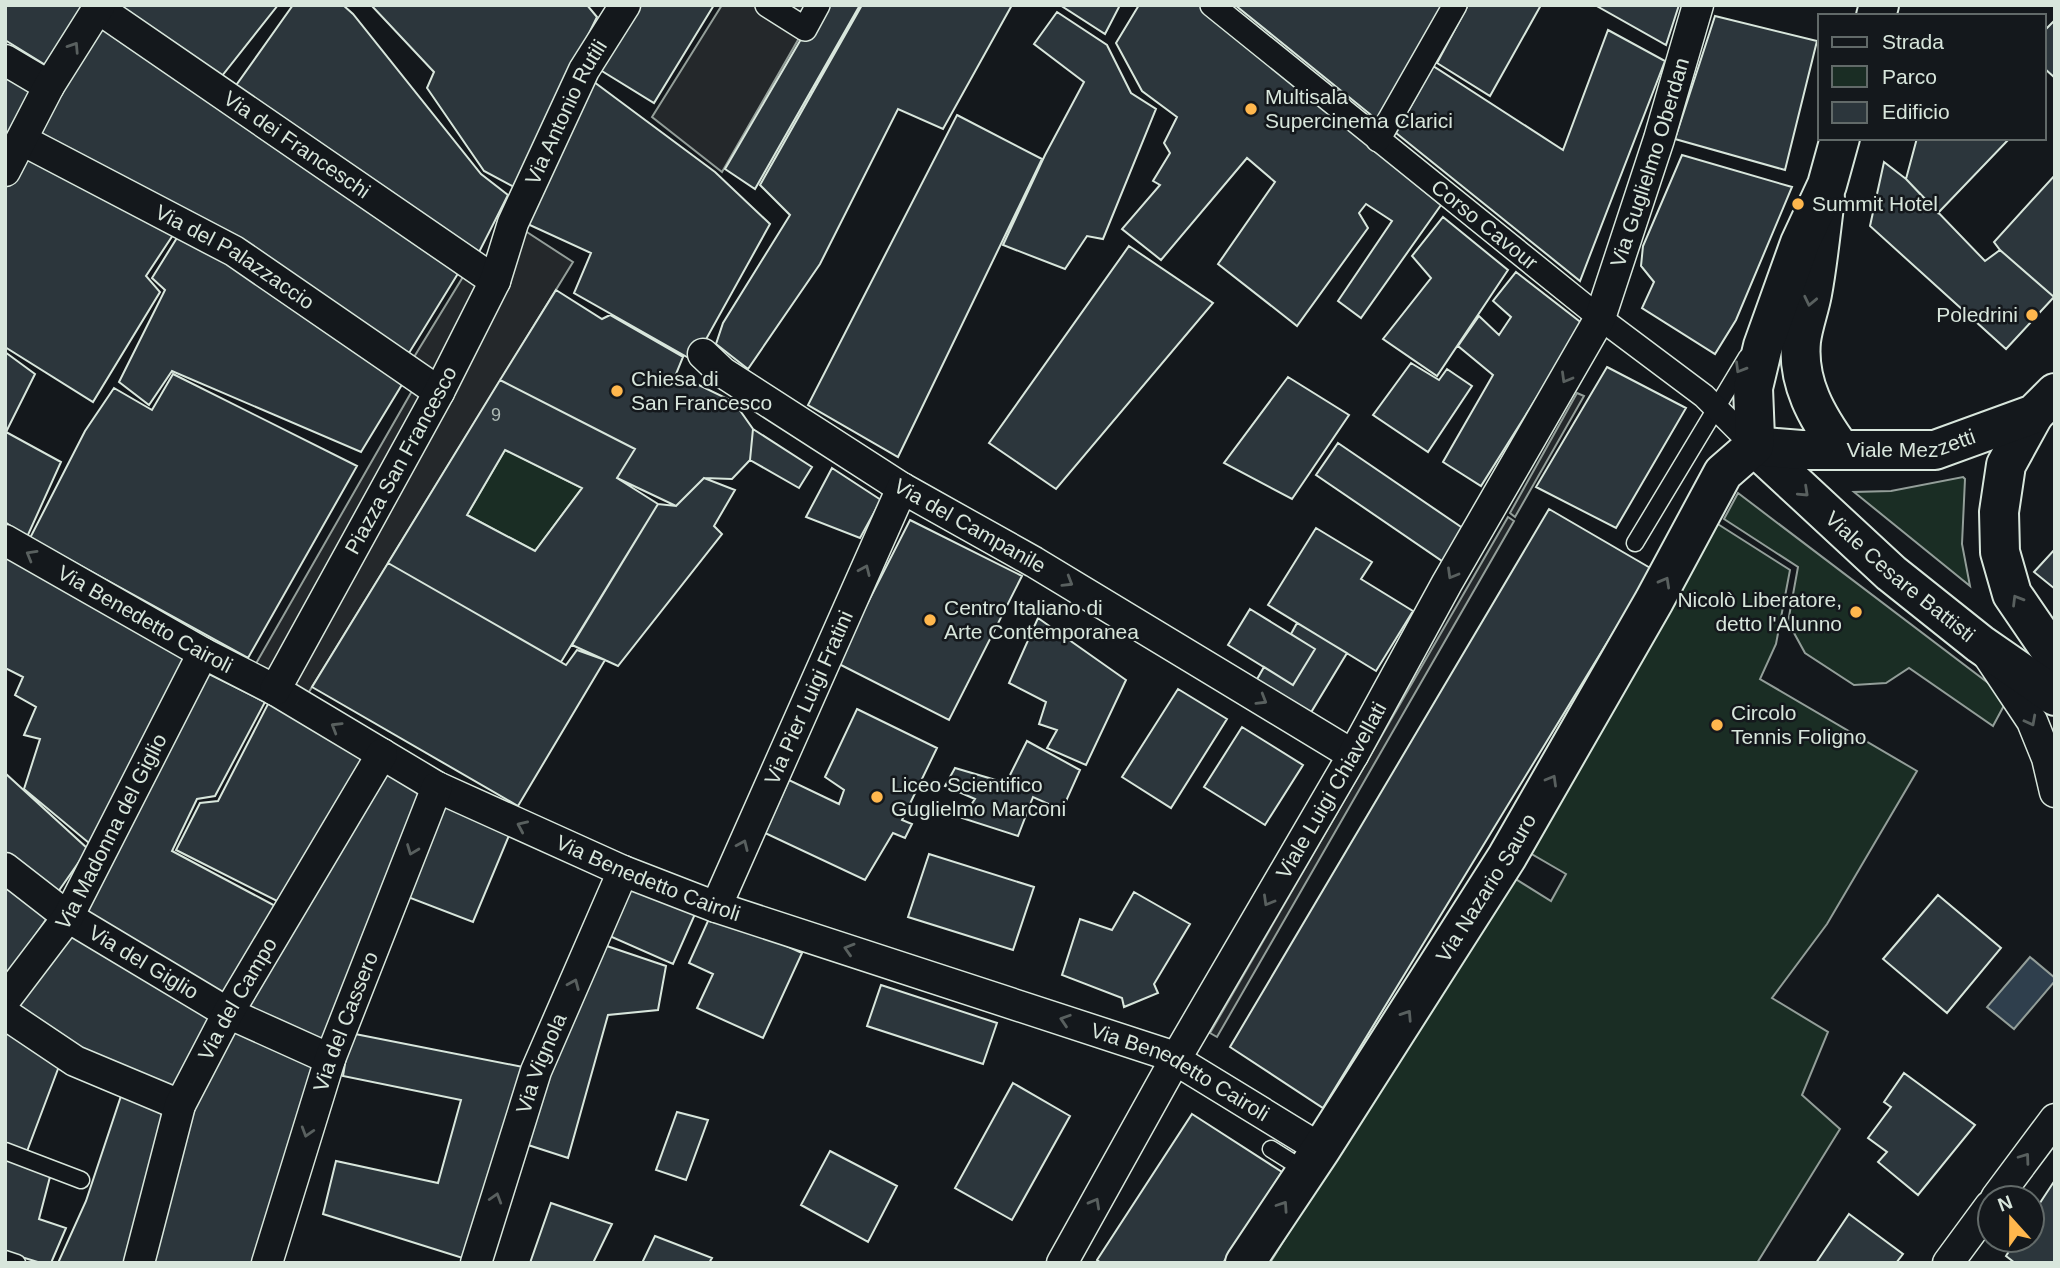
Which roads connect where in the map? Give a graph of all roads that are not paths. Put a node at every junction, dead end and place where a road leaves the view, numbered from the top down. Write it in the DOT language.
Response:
graph roads {
  1 [pos="766,5"];
  2 [pos="818,5"];
  3 [pos="1212,5"];
  4 [pos="1455,5"];
  5 [pos="1698,5"];
  6 [pos="623,6"];
  7 [pos="99,7"];
  8 [pos="5,60"];
  9 [pos="49,86"];
  10 [pos="1839,140"];
  11 [pos="22,141"];
  12 [pos="1378,141"];
  13 [pos="5,171"];
  14 [pos="1827,185"];
  15 [pos="513,223"];
  16 [pos="495,281"];
  17 [pos="1775,310"];
  18 [pos="1600,318"];
  19 [pos="703,354"];
  20 [pos="439,392"];
  21 [pos="2045,403"];
  22 [pos="1716,408"];
  23 [pos="1754,446"];
  24 [pos="1841,450"];
  25 [pos="902,488"];
  26 [pos="5,540"];
  27 [pos="1634,543"];
  28 [pos="1980,643"];
  29 [pos="203,653"];
  30 [pos="2055,657"];
  31 [pos="275,690"];
  32 [pos="2055,696"];
  33 [pos="382,754"];
  34 [pos="1353,755"];
  35 [pos="437,787"];
  36 [pos="2055,792"];
  37 [pos="5,868"];
  38 [pos="623,871"];
  39 [pos="716,907"];
  40 [pos="68,917"];
  41 [pos="5,1000"];
  42 [pos="228,1013"];
  43 [pos="5,1014"];
  44 [pos="330,1059"];
  45 [pos="1175,1060"];
  46 [pos="180,1105"];
  47 [pos="2055,1119"];
  48 [pos="1271,1149"];
  49 [pos="5,1151"];
  50 [pos="1313,1160"];
  51 [pos="81,1180"];
  52 [pos="2006,1184"];
  53 [pos="1976,1225"];
  54 [pos="5,1259"];
  55 [pos="18,1263"];
  56 [pos="139,1263"];
  57 [pos="267,1263"];
  58 [pos="476,1263"];
  59 [pos="1062,1263"];
  60 [pos="1245,1263"];
  61 [pos="1948,1263"];
  1 -- 2 [label="street"];
  3 -- 12 [label="street, Corso Cavour"];
  4 -- 12 [label="street"];
  5 -- 18 [label="street, Via Guglielmo Oberdan"];
  6 -- 15 [label="street, Via Antonio Rutili"];
  9 -- 7 [label="street, one-way"];
  7 -- 16 [label="street, Via dei Franceschi"];
  8 -- 9 [label="street"];
  9 -- 11 [label="street"];
  10 -- 14 [label="main road"];
  11 -- 13 [label="street"];
  11 -- 20 [label="street, Via del Palazzaccio"];
  12 -- 18 [label="street, Corso Cavour"];
  14 -- 17 [label="main road"];
  14 -- 24 [label="main road, one-way"];
  15 -- 16 [label="street, Piazza San Francesco"];
  16 -- 20 [label="street, Piazza San Francesco"];
  17 -- 22 [label="lane, one-way"];
  17 -- 23 [label="main road"];
  18 -- 22 [label="street, Corso Cavour"];
  18 -- 34 [label="street, Viale Luigi Chiavellati, one-way"];
  19 -- 25 [label="street, Via del Campanile"];
  20 -- 31 [label="street, Piazza San Francesco"];
  21 -- 24 [label="main road, Viale Mezzetti"];
  30 -- 21 [label="main road, one-way"];
  22 -- 23 [label="street, Corso Cavour"];
  22 -- 27 [label="lane"];
  23 -- 24 [label="main road, Viale Mezzetti"];
  23 -- 28 [label="main road, Viale Cesare Battisti, one-way"];
  50 -- 23 [label="main road, Via Nazario Sauro, one-way"];
  25 -- 34 [label="street, Via del Campanile, one-way"];
  39 -- 25 [label="street, Via Pier Luigi Fratini, one-way"];
  29 -- 26 [label="street, Via Benedetto Cairoli, one-way"];
  28 -- 32 [label="main road, Viale Cesare Battisti"];
  28 -- 36 [label="street, one-way"];
  29 -- 31 [label="street, Via Benedetto Cairoli"];
  29 -- 40 [label="street, Via Madonna del Giglio"];
  33 -- 31 [label="street, Via Benedetto Cairoli, one-way"];
  33 -- 35 [label="street, Via Benedetto Cairoli"];
  33 -- 42 [label="street, Via del Campo"];
  34 -- 45 [label="street, Viale Luigi Chiavellati, one-way"];
  38 -- 35 [label="street, Via Benedetto Cairoli, one-way"];
  35 -- 44 [label="street, Via del Cassero, one-way"];
  37 -- 40 [label="street, Via del Giglio"];
  38 -- 39 [label="street, Via Benedetto Cairoli"];
  58 -- 38 [label="street, Via Vignola, one-way"];
  45 -- 39 [label="street, Via Benedetto Cairoli, one-way"];
  40 -- 41 [label="street, Via Madonna del Giglio"];
  40 -- 42 [label="street, Via del Giglio"];
  42 -- 44 [label="street, Via del Giglio"];
  42 -- 46 [label="street, Via del Campo"];
  43 -- 46 [label="street"];
  44 -- 57 [label="street, Via del Cassero, one-way"];
  45 -- 50 [label="street, Via Benedetto Cairoli"];
  59 -- 45 [label="street, Viale Luigi Chiavellati, one-way"];
  46 -- 56 [label="street, Via del Campo"];
  52 -- 47 [label="street, one-way"];
  48 -- 50 [label="lane"];
  49 -- 51 [label="lane"];
  60 -- 50 [label="main road, Via Nazario Sauro, one-way"];
  53 -- 61 [label="street"];
  54 -- 55 [label="lane"];
}
